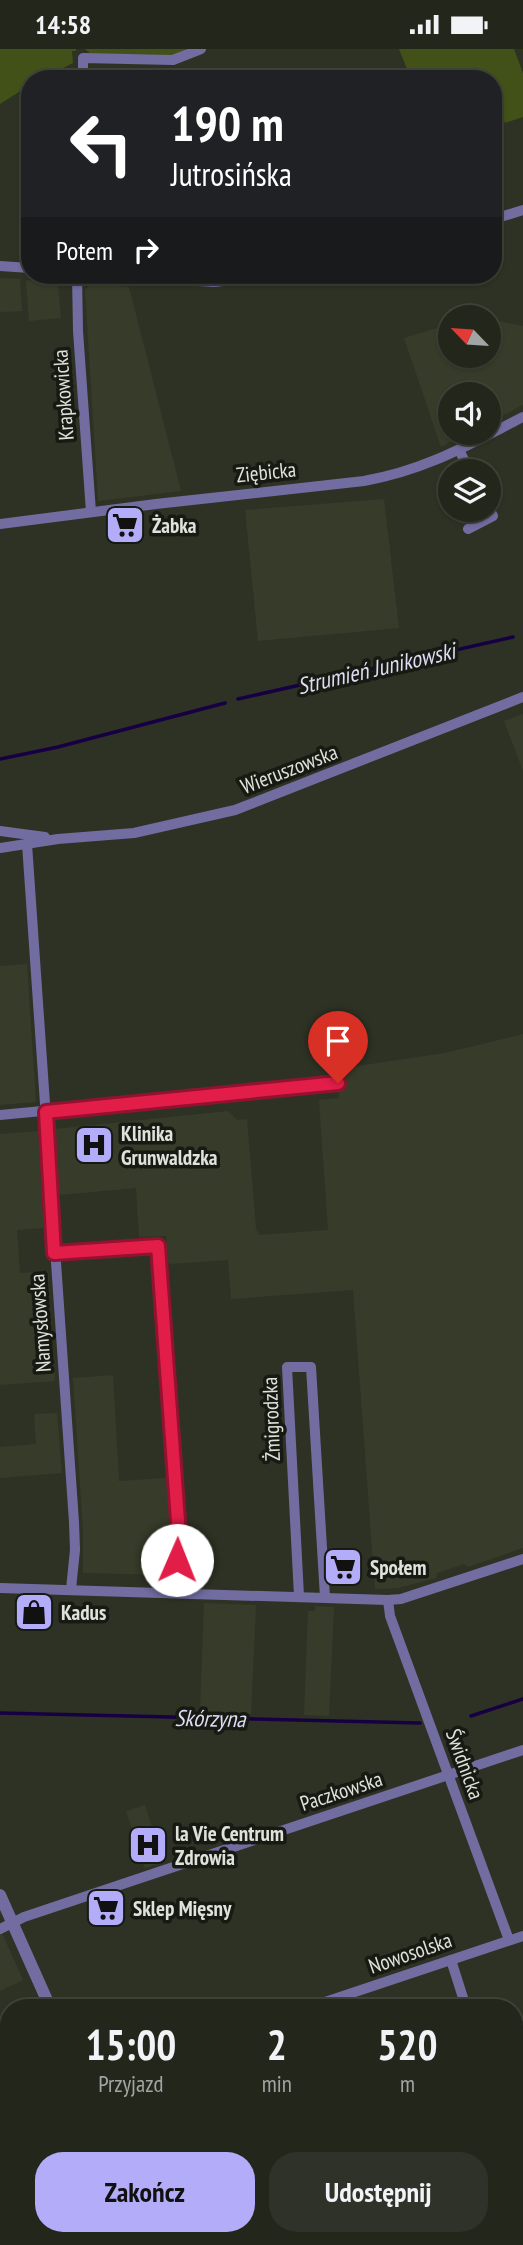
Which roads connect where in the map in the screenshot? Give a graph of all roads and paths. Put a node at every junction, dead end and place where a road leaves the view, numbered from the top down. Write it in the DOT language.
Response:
graph roads {
  1 [pos="201,49"];
  2 [pos="83,70"];
  3 [pos="523,210"];
  4 [pos="502,217"];
  5 [pos="0,266"];
  6 [pos="21,267"];
  7 [pos="77,284"];
  8 [pos="523,417"];
  9 [pos="460,450"];
  10 [pos="464,459"];
  11 [pos="91,512"];
  12 [pos="481,522"];
  13 [pos="0,524"];
  14 [pos="468,529"];
  15 [pos="523,697"];
  16 [pos="0,831"];
  17 [pos="58,839"];
  18 [pos="27,844"];
  19 [pos="0,848"];
  20 [pos="338,1083"];
  21 [pos="46,1112"];
  22 [pos="0,1115"];
  23 [pos="54,1253"];
  24 [pos="523,1559"];
  25 [pos="0,1588"];
  26 [pos="71,1589"];
  27 [pos="177,1592"];
  28 [pos="299,1596"];
  29 [pos="324,1597"];
  30 [pos="388,1600"];
  31 [pos="523,1750"];
  32 [pos="448,1776"];
  33 [pos="0,1895"];
  34 [pos="12,1921"];
  35 [pos="0,1929"];
  36 [pos="523,1936"];
  37 [pos="509,1940"];
  38 [pos="451,1960"];
  39 [pos="46,1999"];
  40 [pos="334,1999"];
  41 [pos="463,1999"];
  1 -- 2 [label="street"];
  3 -- 4 [label="street"];
  5 -- 6 [label="street"];
  7 -- 11 [label="street, Krapkowicka"];
  8 -- 9 [label="street, Ziębicka"];
  9 -- 10 [label="street"];
  9 -- 11 [label="street, Ziębicka"];
  11 -- 13 [label="street, Ziębicka"];
  12 -- 14 [label="street"];
  15 -- 17 [label="street, Wieruszowska"];
  16 -- 17 [label="street, Wieruszowska"];
  17 -- 18 [label="street, Wieruszowska"];
  18 -- 19 [label="street, Wieruszowska"];
  18 -- 21 [label="street, Namysłowska"];
  20 -- 21 [label="street"];
  21 -- 22 [label="street"];
  21 -- 23 [label="street, Namysłowska"];
  23 -- 26 [label="street, Namysłowska"];
  23 -- 27 [label="street"];
  24 -- 30 [label="street"];
  25 -- 26 [label="street"];
  26 -- 27 [label="street"];
  27 -- 28 [label="street"];
  28 -- 29 [label="street"];
  28 -- 29 [label="street, Żmigrodzka"];
  29 -- 30 [label="street"];
  30 -- 32 [label="street, Świdnicka"];
  31 -- 32 [label="street, Paczkowska"];
  32 -- 34 [label="street, Paczkowska"];
  32 -- 37 [label="street, Świdnicka"];
  33 -- 34 [label="street"];
  34 -- 35 [label="street, Paczkowska"];
  34 -- 39 [label="street"];
  36 -- 37 [label="street, Nowosolska"];
  37 -- 38 [label="street, Nowosolska"];
  38 -- 40 [label="street, Nowosolska"];
  38 -- 41 [label="street"];
}
